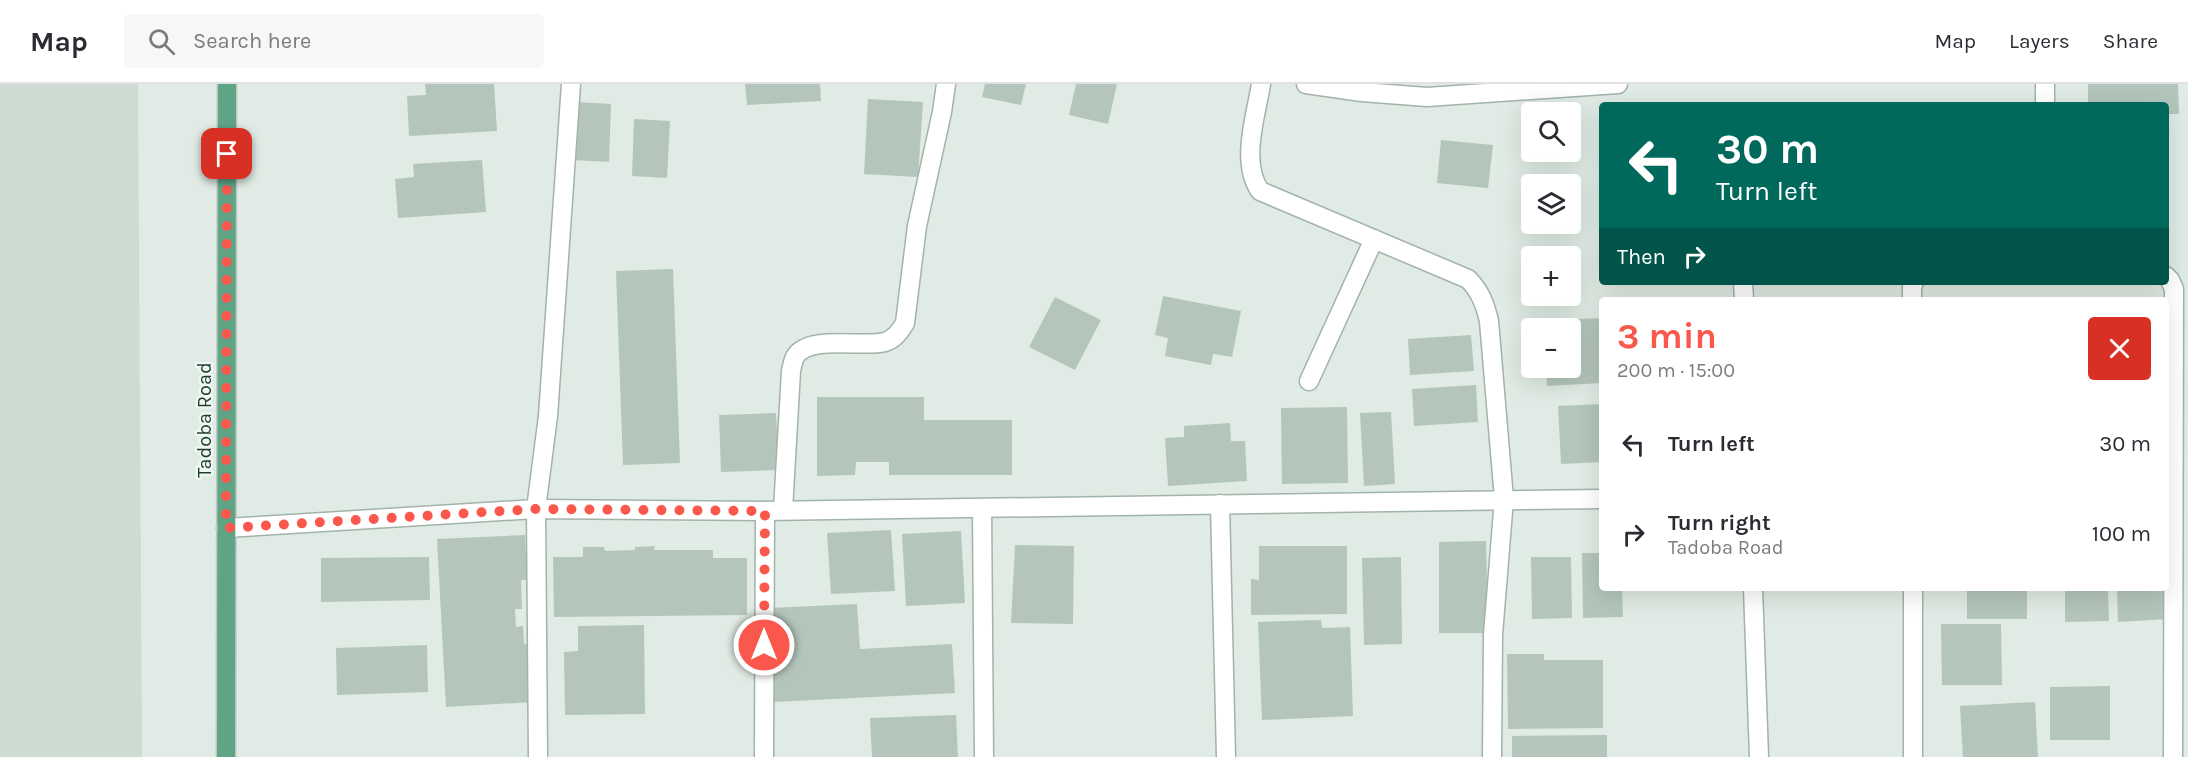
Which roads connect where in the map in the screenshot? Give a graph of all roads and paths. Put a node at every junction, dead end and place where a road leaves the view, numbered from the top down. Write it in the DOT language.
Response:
graph roads {
  1 [pos="227,84"];
  2 [pos="571,84"];
  3 [pos="946,84"];
  4 [pos="1261,84"];
  5 [pos="1306,84"];
  6 [pos="1618,84"];
  7 [pos="2045,84"];
  8 [pos="1427,90"];
  9 [pos="2045,102"];
  10 [pos="1374,239"];
  11 [pos="2169,279"];
  12 [pos="1309,381"];
  13 [pos="1504,499"];
  14 [pos="1599,499"];
  15 [pos="2176,500"];
  16 [pos="1220,504"];
  17 [pos="982,508"];
  18 [pos="536,509"];
  19 [pos="774,511"];
  20 [pos="226,528"];
  21 [pos="1753,591"];
  22 [pos="1913,591"];
  23 [pos="226,757"];
  24 [pos="538,757"];
  25 [pos="764,757"];
  26 [pos="984,757"];
  27 [pos="1226,757"];
  28 [pos="1492,757"];
  29 [pos="1759,757"];
  30 [pos="1913,757"];
  31 [pos="2173,757"];
  1 -- 20 [label="main road, Tadoba Road"];
  2 -- 18 [label="street"];
  3 -- 19 [label="street"];
  4 -- 10 [label="street"];
  5 -- 8 [label="street"];
  6 -- 8 [label="street"];
  7 -- 9 [label="street"];
  10 -- 12 [label="street"];
  10 -- 13 [label="street"];
  11 -- 15 [label="street"];
  13 -- 14 [label="street"];
  13 -- 16 [label="street"];
  13 -- 28 [label="street"];
  15 -- 31 [label="street"];
  16 -- 17 [label="street"];
  16 -- 27 [label="street"];
  17 -- 19 [label="street"];
  17 -- 26 [label="street"];
  18 -- 19 [label="street"];
  18 -- 20 [label="street"];
  18 -- 24 [label="street"];
  19 -- 25 [label="street"];
  20 -- 23 [label="main road, Tadoba Road"];
  21 -- 29 [label="street"];
  22 -- 30 [label="street"];
}
